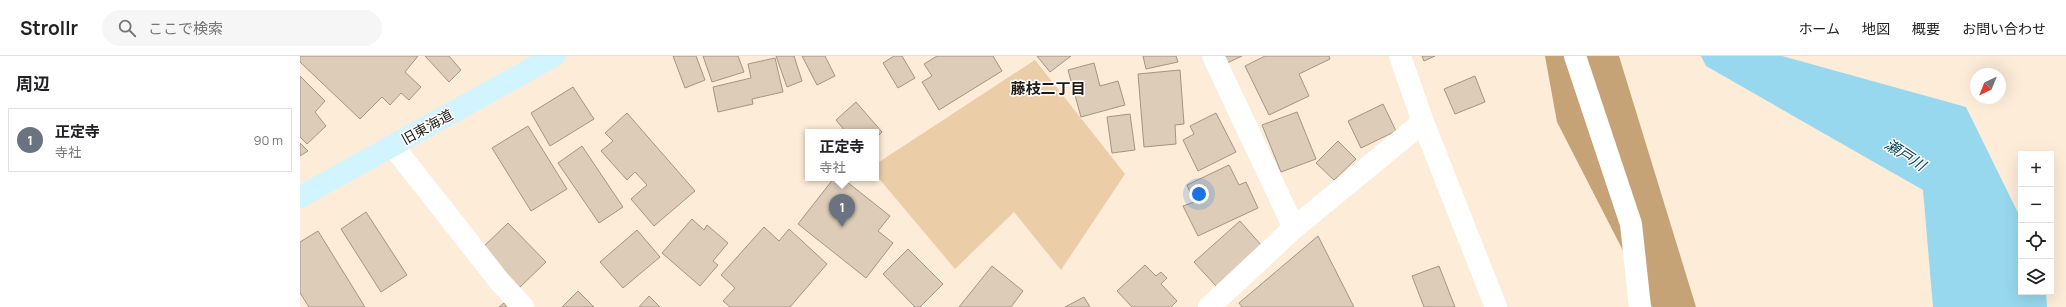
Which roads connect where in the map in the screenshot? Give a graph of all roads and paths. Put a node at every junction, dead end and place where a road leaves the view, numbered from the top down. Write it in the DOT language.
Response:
graph roads {
  1 [pos="554,56"];
  2 [pos="1213,56"];
  3 [pos="1400,56"];
  4 [pos="1575,56"];
  5 [pos="1423,122"];
  6 [pos="393,146"];
  7 [pos="300,197"];
  8 [pos="1294,228"];
  9 [pos="524,307"];
  10 [pos="1209,307"];
  11 [pos="1496,307"];
  12 [pos="1640,307"];
  1 -- 6 [label="street, 旧東海道"];
  2 -- 8 [label="street"];
  3 -- 5 [label="street"];
  4 -- 12 [label="street"];
  5 -- 8 [label="street"];
  5 -- 11 [label="street"];
  6 -- 7 [label="street, 旧東海道"];
  6 -- 9 [label="street"];
  8 -- 10 [label="street"];
}
